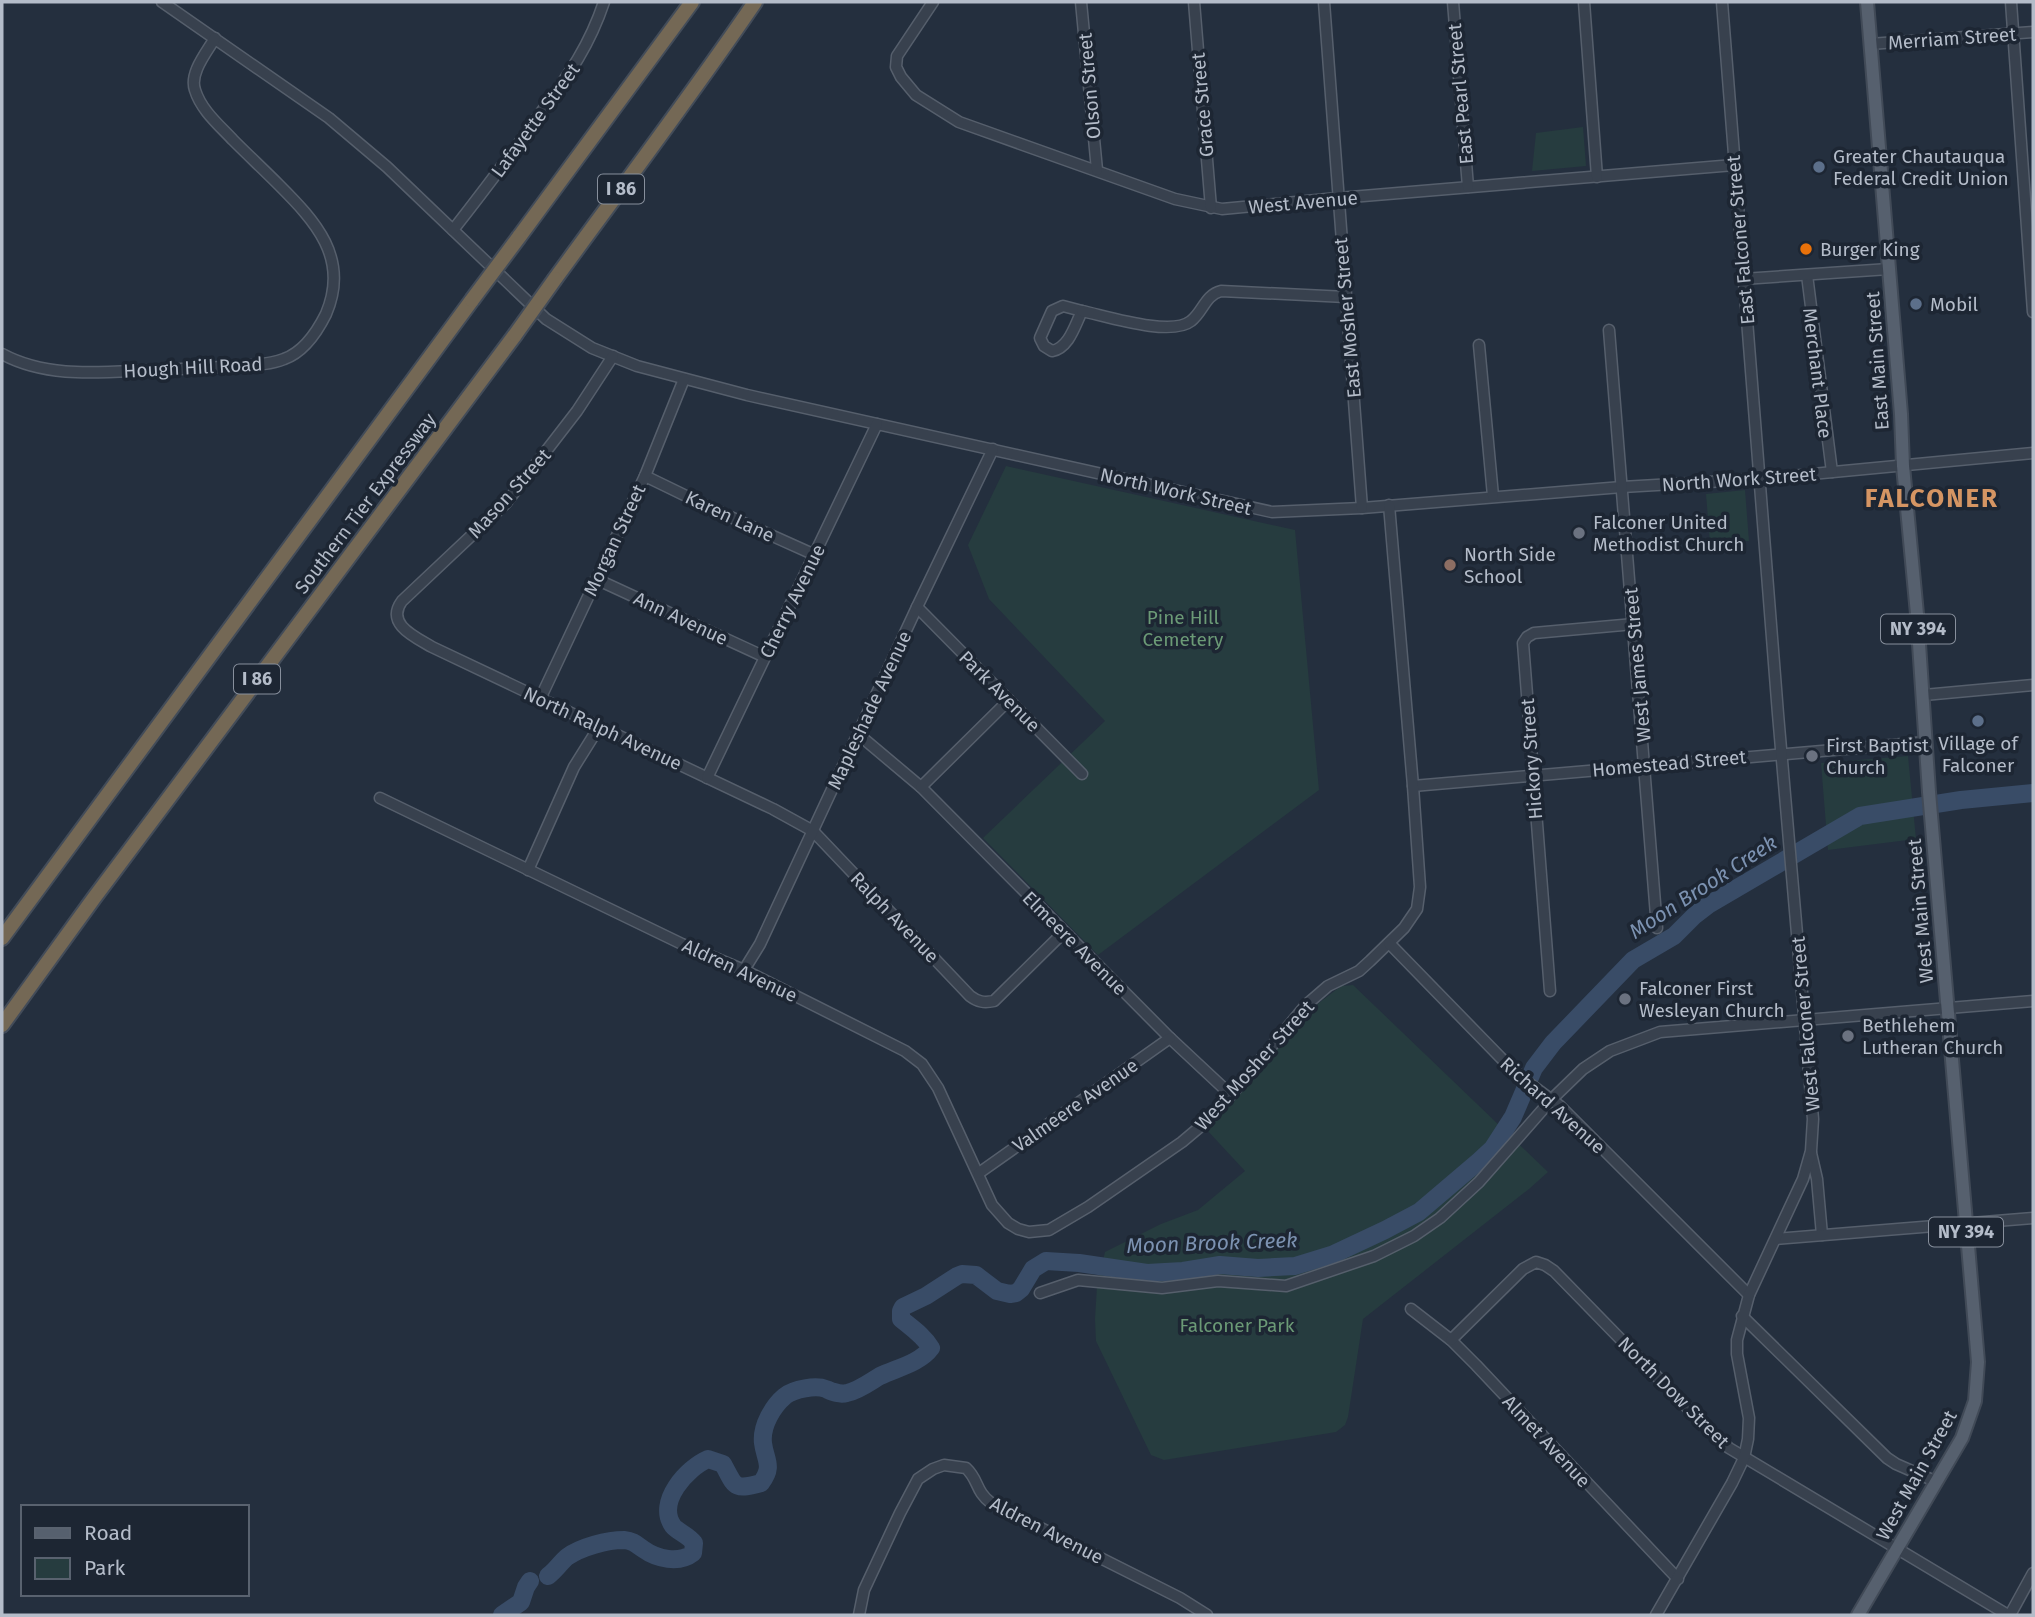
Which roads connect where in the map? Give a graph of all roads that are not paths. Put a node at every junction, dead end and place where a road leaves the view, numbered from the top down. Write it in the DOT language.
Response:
graph roads {
  1 [pos="162,2"];
  2 [pos="604,2"];
  3 [pos="755,2"];
  4 [pos="933,2"];
  5 [pos="1081,2"];
  6 [pos="1194,2"];
  7 [pos="1324,2"];
  8 [pos="1453,2"];
  9 [pos="1584,2"];
  10 [pos="1722,2"];
  11 [pos="1867,2"];
  12 [pos="2011,2"];
  13 [pos="689,5"];
  14 [pos="2033,32"];
  15 [pos="2013,33"];
  16 [pos="215,38"];
  17 [pos="1870,44"];
  18 [pos="1734,165"];
  19 [pos="1097,170"];
  20 [pos="1597,177"];
  21 [pos="1468,187"];
  22 [pos="1338,198"];
  23 [pos="1211,208"];
  24 [pos="453,230"];
  25 [pos="1889,269"];
  26 [pos="1807,275"];
  27 [pos="1743,279"];
  28 [pos="1346,297"];
  29 [pos="1082,311"];
  30 [pos="2033,312"];
  31 [pos="1609,330"];
  32 [pos="1479,345"];
  33 [pos="2,354"];
  34 [pos="613,356"];
  35 [pos="684,379"];
  36 [pos="877,424"];
  37 [pos="993,449"];
  38 [pos="2033,453"];
  39 [pos="1903,466"];
  40 [pos="1832,472"];
  41 [pos="645,476"];
  42 [pos="1759,479"];
  43 [pos="1622,487"];
  44 [pos="1493,496"];
  45 [pos="1389,505"];
  46 [pos="1362,508"];
  47 [pos="815,555"];
  48 [pos="596,579"];
  49 [pos="917,607"];
  50 [pos="397,620"];
  51 [pos="1634,624"];
  52 [pos="765,657"];
  53 [pos="2033,685"];
  54 [pos="1924,695"];
  55 [pos="540,699"];
  56 [pos="1009,700"];
  57 [pos="598,727"];
  58 [pos="858,734"];
  59 [pos="1926,742"];
  60 [pos="1782,753"];
  61 [pos="1645,765"];
  62 [pos="1082,774"];
  63 [pos="1532,775"];
  64 [pos="708,778"];
  65 [pos="1413,786"];
  66 [pos="921,787"];
  67 [pos="380,798"];
  68 [pos="813,831"];
  69 [pos="528,870"];
  70 [pos="1657,928"];
  71 [pos="1064,932"];
  72 [pos="2,938"];
  73 [pos="1389,943"];
  74 [pos="744,970"];
  75 [pos="1550,991"];
  76 [pos="2033,1000"];
  77 [pos="1948,1007"];
  78 [pos="1803,1019"];
  79 [pos="2,1025"];
  80 [pos="1170,1038"];
  81 [pos="1231,1095"];
  82 [pos="1552,1099"];
  83 [pos="1811,1151"];
  84 [pos="979,1173"];
  85 [pos="2033,1218"];
  86 [pos="1965,1223"];
  87 [pos="1018,1229"];
  88 [pos="1822,1235"];
  89 [pos="1776,1238"];
  90 [pos="1040,1293"];
  91 [pos="1749,1296"];
  92 [pos="1411,1309"];
  93 [pos="1742,1316"];
  94 [pos="1451,1340"];
  95 [pos="1744,1458"];
  96 [pos="1937,1482"];
  97 [pos="1897,1549"];
  98 [pos="2033,1573"];
  99 [pos="1678,1579"];
  100 [pos="859,1615"];
  101 [pos="1207,1615"];
  102 [pos="1656,1615"];
  103 [pos="1858,1615"];
  104 [pos="2009,1615"];
  1 -- 16 [label="street, North Work Street"];
  2 -- 24 [label="street, Lafayette Street"];
  3 -- 79 [label="highway, Southern Tier Expressway / I 86, bridge"];
  4 -- 19 [label="street, West Avenue"];
  5 -- 19 [label="street, Olson Street"];
  6 -- 23 [label="street, Grace Street"];
  7 -- 22 [label="street, East Mosher Street"];
  8 -- 21 [label="street, East Pearl Street"];
  9 -- 20 [label="street"];
  10 -- 18 [label="street, East Falconer Street"];
  11 -- 17 [label="main road, East Main Street / NY 394"];
  12 -- 15 [label="street"];
  13 -- 72 [label="highway, Southern Tier Expressway / I 86, bridge"];
  14 -- 15 [label="street, Merriam Street"];
  15 -- 17 [label="street, Merriam Street"];
  15 -- 30 [label="street"];
  16 -- 24 [label="street, North Work Street"];
  16 -- 33 [label="street, Hough Hill Road"];
  17 -- 25 [label="main road, East Main Street / NY 394"];
  18 -- 20 [label="street, West Avenue"];
  18 -- 27 [label="street, East Falconer Street"];
  19 -- 23 [label="street, West Avenue"];
  20 -- 21 [label="street, West Avenue"];
  21 -- 22 [label="street, West Avenue"];
  22 -- 23 [label="street, West Avenue"];
  22 -- 28 [label="street, East Mosher Street"];
  24 -- 34 [label="street, North Work Street"];
  25 -- 26 [label="street"];
  25 -- 39 [label="main road, East Main Street / NY 394"];
  26 -- 27 [label="street"];
  26 -- 40 [label="street, Merchant Place"];
  27 -- 42 [label="street, East Falconer Street"];
  28 -- 29 [label="street"];
  28 -- 46 [label="street, East Mosher Street"];
  29 -- 29 [label="street"];
  31 -- 43 [label="street, West James Street"];
  32 -- 44 [label="street"];
  34 -- 35 [label="street, North Work Street"];
  34 -- 50 [label="street, Mason Street"];
  35 -- 36 [label="street, North Work Street"];
  35 -- 41 [label="street, Morgan Street"];
  36 -- 37 [label="street, North Work Street"];
  36 -- 47 [label="street, Cherry Avenue"];
  37 -- 46 [label="street, North Work Street"];
  37 -- 49 [label="street, Mapleshade Avenue"];
  38 -- 39 [label="street, North Work Street"];
  39 -- 40 [label="street, North Work Street"];
  39 -- 54 [label="main road, West Main Street / NY 394"];
  40 -- 42 [label="street, North Work Street"];
  41 -- 47 [label="street, Karen Lane"];
  41 -- 48 [label="street, Morgan Street"];
  42 -- 43 [label="street, North Work Street"];
  42 -- 60 [label="street, West Falconer Street"];
  43 -- 44 [label="street, North Work Street"];
  43 -- 51 [label="street, West James Street"];
  44 -- 45 [label="street, North Work Street"];
  45 -- 46 [label="street, North Work Street"];
  45 -- 65 [label="street, West Mosher Street"];
  47 -- 52 [label="street, Cherry Avenue"];
  48 -- 52 [label="street, Ann Avenue"];
  48 -- 55 [label="street, Morgan Street"];
  49 -- 56 [label="street, Park Avenue"];
  49 -- 58 [label="street, Mapleshade Avenue"];
  50 -- 55 [label="street, North Ralph Avenue"];
  51 -- 61 [label="street, West James Street"];
  51 -- 63 [label="street, Hickory Street"];
  52 -- 64 [label="street, Cherry Avenue"];
  53 -- 54 [label="street"];
  54 -- 59 [label="main road, West Main Street / NY 394"];
  55 -- 57 [label="street, North Ralph Avenue"];
  56 -- 62 [label="street, Park Avenue"];
  56 -- 66 [label="street"];
  57 -- 64 [label="street, North Ralph Avenue"];
  57 -- 69 [label="street"];
  58 -- 66 [label="street, Elmeere Avenue"];
  58 -- 68 [label="street, Mapleshade Avenue"];
  59 -- 60 [label="street, Homestead Street"];
  59 -- 77 [label="main road, West Main Street / NY 394"];
  60 -- 61 [label="street, Homestead Street"];
  60 -- 78 [label="street, West Falconer Street"];
  61 -- 63 [label="street, Homestead Street"];
  61 -- 70 [label="street, West James Street"];
  63 -- 65 [label="street, Homestead Street"];
  63 -- 75 [label="street, Hickory Street"];
  64 -- 68 [label="street, North Ralph Avenue"];
  65 -- 73 [label="street, West Mosher Street"];
  66 -- 71 [label="street, Elmeere Avenue"];
  67 -- 69 [label="street, Aldren Avenue"];
  68 -- 71 [label="street, Ralph Avenue"];
  68 -- 74 [label="street, Mapleshade Avenue"];
  69 -- 74 [label="street, Aldren Avenue"];
  71 -- 80 [label="street, Elmeere Avenue"];
  73 -- 81 [label="street, West Mosher Street"];
  73 -- 82 [label="street, Richard Avenue"];
  74 -- 84 [label="street, Aldren Avenue"];
  76 -- 77 [label="street"];
  77 -- 78 [label="street"];
  77 -- 86 [label="main road, West Main Street / NY 394"];
  78 -- 82 [label="street"];
  78 -- 83 [label="street, West Falconer Street"];
  80 -- 81 [label="street, Elmeere Avenue"];
  80 -- 84 [label="street, Valmeere Avenue"];
  81 -- 87 [label="street, West Mosher Street"];
  82 -- 90 [label="street"];
  82 -- 91 [label="street, Richard Avenue"];
  83 -- 88 [label="street"];
  83 -- 89 [label="street, West Falconer Street"];
  84 -- 87 [label="street, Aldren Avenue"];
  85 -- 86 [label="street"];
  86 -- 88 [label="street"];
  86 -- 96 [label="main road, West Main Street / NY 394"];
  88 -- 89 [label="street"];
  89 -- 91 [label="street, West Falconer Street"];
  91 -- 93 [label="street, West Falconer Street"];
  92 -- 94 [label="street, Almet Avenue"];
  93 -- 95 [label="street, West Falconer Street"];
  93 -- 96 [label="street"];
  94 -- 95 [label="street, North Dow Street"];
  94 -- 99 [label="street, Almet Avenue"];
  95 -- 97 [label="street, North Dow Street"];
  95 -- 99 [label="street, West Falconer Street"];
  96 -- 97 [label="main road, West Main Street / NY 394"];
  97 -- 103 [label="main road, West Main Street / NY 394"];
  97 -- 104 [label="street, North Dow Street"];
  98 -- 104 [label="street"];
  99 -- 102 [label="street, West Falconer Street"];
  100 -- 101 [label="street, Aldren Avenue"];
}
